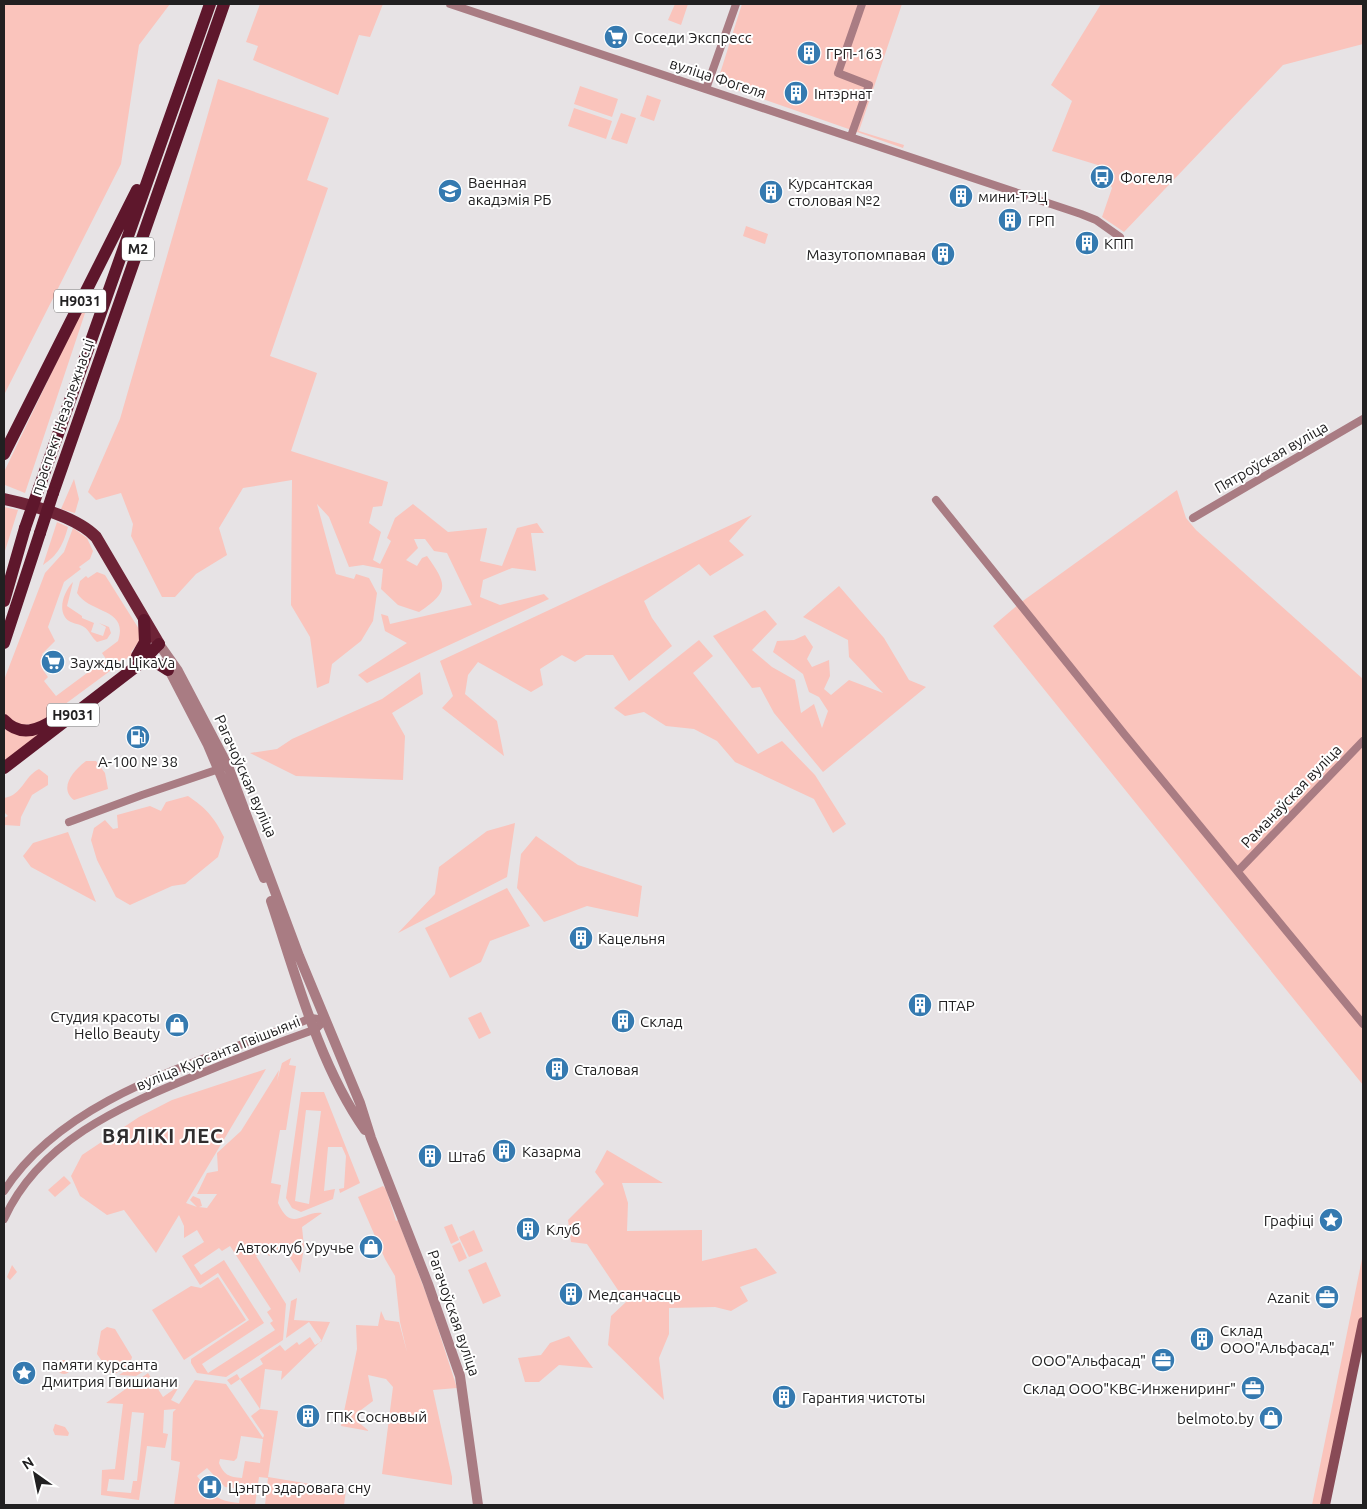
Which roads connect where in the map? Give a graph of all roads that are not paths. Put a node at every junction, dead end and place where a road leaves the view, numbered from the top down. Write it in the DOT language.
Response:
graph roads {
  1 [pos="210,4"];
  2 [pos="224,4"];
  3 [pos="450,4"];
  4 [pos="736,4"];
  5 [pos="862,4"];
  6 [pos="706,89"];
  7 [pos="851,136"];
  8 [pos="159,148"];
  9 [pos="1120,237"];
  10 [pos="1363,419"];
  11 [pos="4,454"];
  12 [pos="4,499"];
  13 [pos="936,500"];
  14 [pos="1193,518"];
  15 [pos="4,601"];
  16 [pos="144,620"];
  17 [pos="4,643"];
  18 [pos="159,644"];
  19 [pos="140,659"];
  20 [pos="168,670"];
  21 [pos="4,720"];
  22 [pos="1363,741"];
  23 [pos="4,768"];
  24 [pos="224,768"];
  25 [pos="69,822"];
  26 [pos="1238,871"];
  27 [pos="311,1018"];
  28 [pos="325,1020"];
  29 [pos="1363,1024"];
  30 [pos="316,1029"];
  31 [pos="371,1138"];
  32 [pos="32,1156"];
  33 [pos="41,1165"];
  34 [pos="4,1191"];
  35 [pos="4,1219"];
  36 [pos="1363,1322"];
  37 [pos="478,1505"];
  38 [pos="1325,1505"];
  1 -- 8 [label="highway, праспект Незалежнасці / М2"];
  2 -- 17 [label="highway, праспект Незалежнасці / М2, bridge"];
  3 -- 6 [label="street, вуліца Фогеля"];
  4 -- 6 [label="street"];
  5 -- 7 [label="street"];
  6 -- 7 [label="street, вуліца Фогеля"];
  7 -- 9 [label="street, вуліца Фогеля"];
  8 -- 11 [label="highway, Н9031"];
  8 -- 15 [label="highway, праспект Незалежнасці / М2, bridge"];
  10 -- 14 [label="street, Пятроўская вуліца"];
  12 -- 16 [label="main road, Рагачоўская вуліца"];
  13 -- 26 [label="street"];
  16 -- 18 [label="main road, Рагачоўская вуліца"];
  16 -- 19 [label="highway"];
  18 -- 19 [label="highway, Н9031"];
  18 -- 20 [label="street"];
  18 -- 24 [label="street, Рагачоўская вуліца"];
  19 -- 20 [label="highway"];
  19 -- 21 [label="highway, Н9031"];
  19 -- 23 [label="highway, Н9031"];
  20 -- 24 [label="street"];
  22 -- 26 [label="street, Раманаўская вуліца"];
  24 -- 25 [label="street"];
  24 -- 27 [label="street, Рагачоўская вуліца"];
  24 -- 28 [label="street, Рагачоўская вуліца"];
  26 -- 29 [label="street"];
  27 -- 28 [label="street, вуліца Курсанта Гвішыяні"];
  27 -- 30 [label="street, Рагачоўская вуліца"];
  27 -- 32 [label="street, вуліца Курсанта Гвішыяні"];
  28 -- 30 [label="street, вуліца Курсанта Гвішыяні"];
  28 -- 31 [label="street, Рагачоўская вуліца"];
  30 -- 31 [label="street, Рагачоўская вуліца"];
  30 -- 33 [label="street, вуліца Курсанта Гвішыяні"];
  31 -- 37 [label="street, Рагачоўская вуліца"];
  32 -- 33 [label="street"];
  32 -- 34 [label="street, вуліца Курсанта Гвішыяні"];
  33 -- 35 [label="street, вуліца Курсанта Гвішыяні"];
  36 -- 38 [label="main road"];
}
